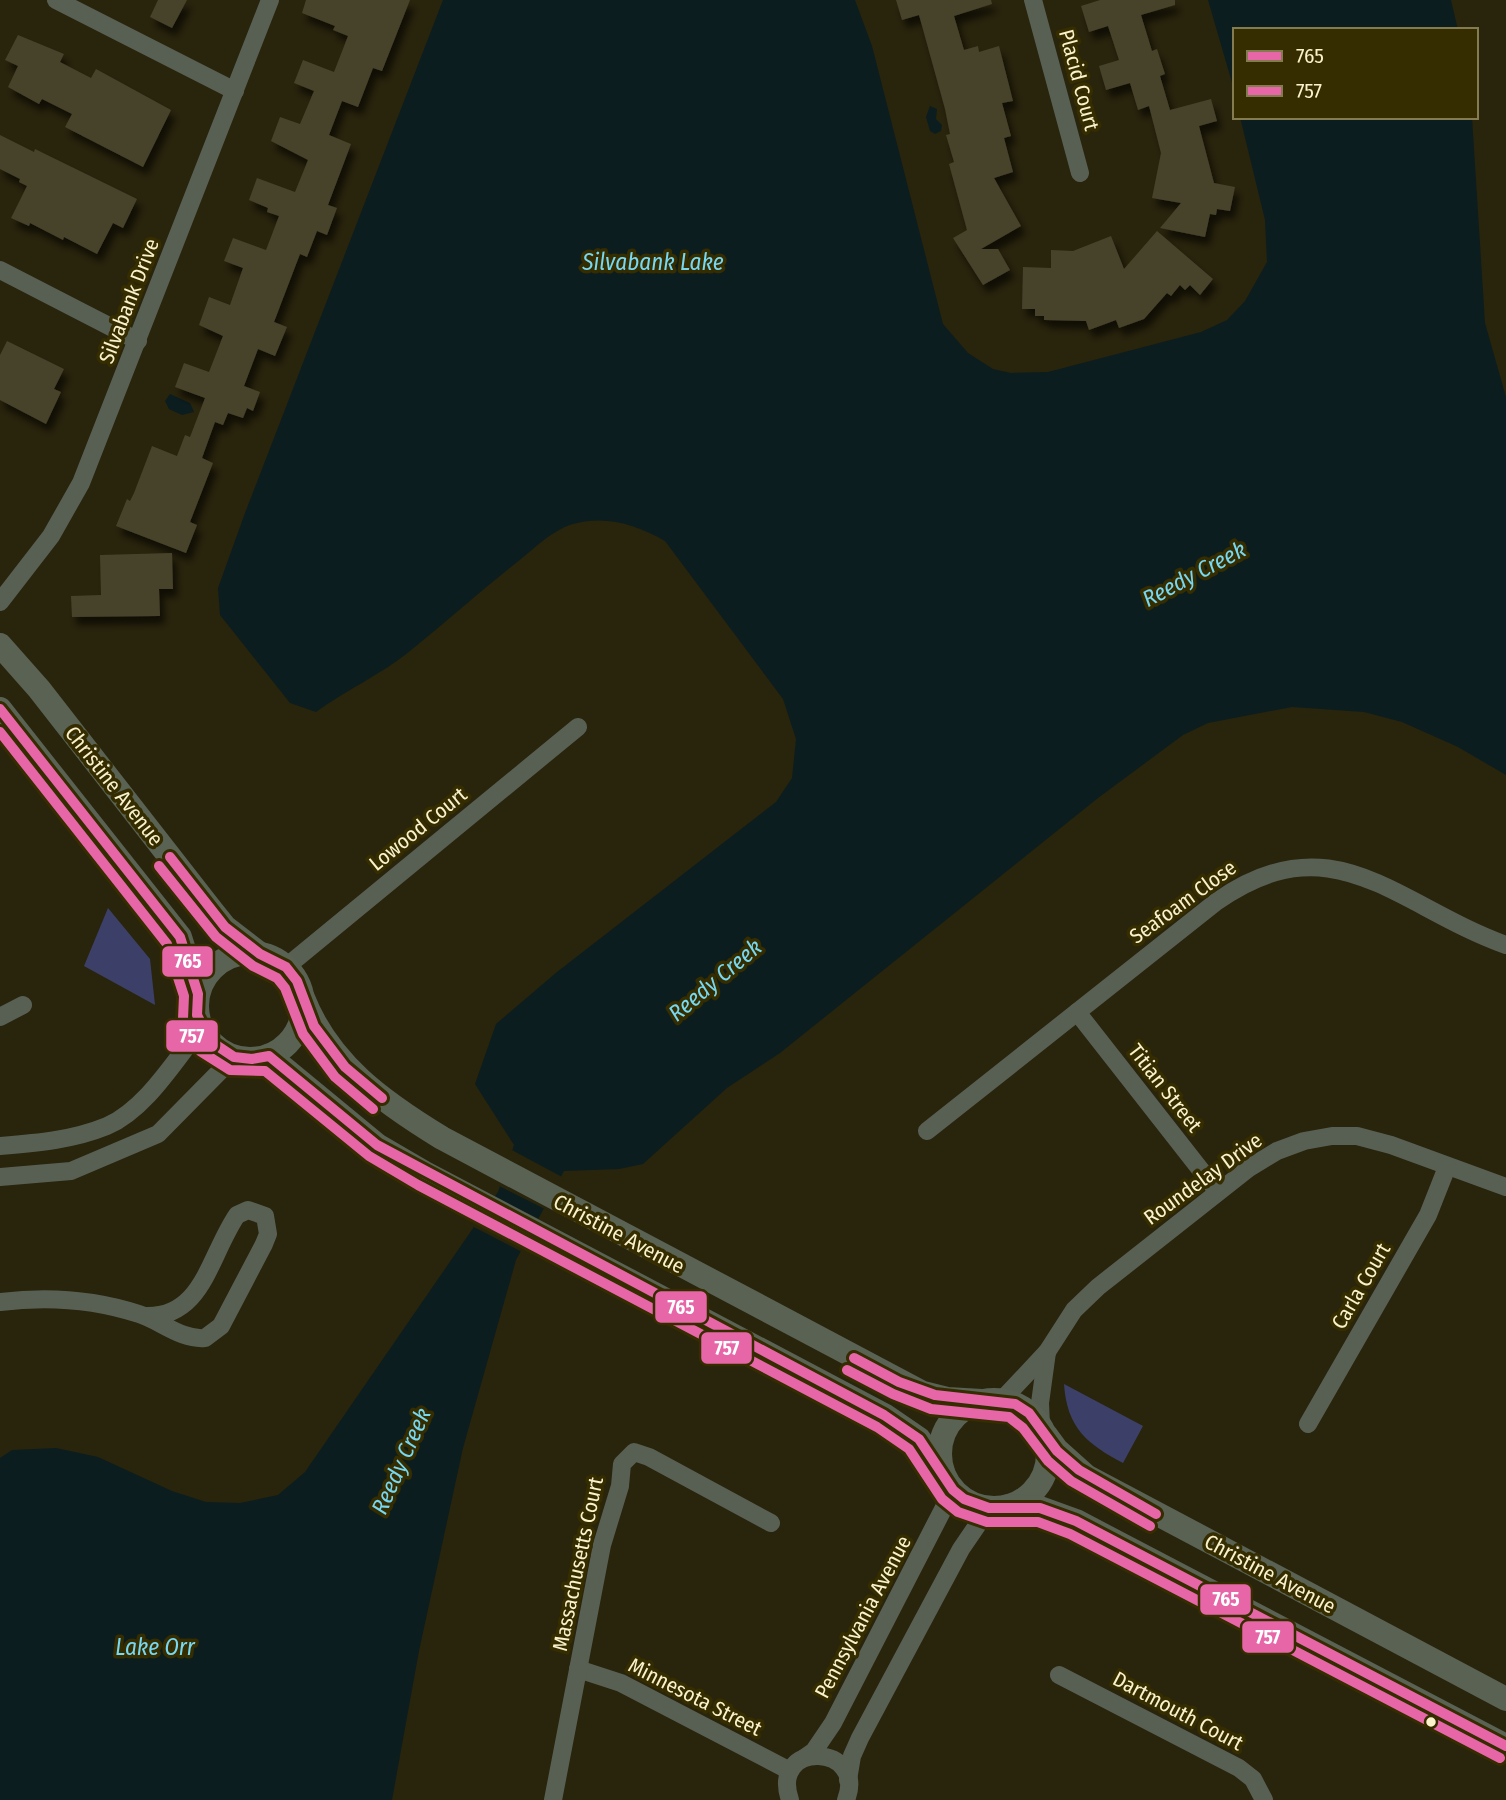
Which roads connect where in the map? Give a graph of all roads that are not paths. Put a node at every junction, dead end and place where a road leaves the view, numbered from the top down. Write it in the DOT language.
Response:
graph roads {
  1 [pos="56,0"];
  2 [pos="270,0"];
  3 [pos="1033,0"];
  4 [pos="234,91"];
  5 [pos="1080,173"];
  6 [pos="0,270"];
  7 [pos="138,341"];
  8 [pos="0,602"];
  9 [pos="0,645"];
  10 [pos="0,709"];
  11 [pos="579,727"];
  12 [pos="1506,945"];
  13 [pos="260,954"];
  14 [pos="286,967"];
  15 [pos="198,994"];
  16 [pos="303,998"];
  17 [pos="23,1005"];
  18 [pos="1077,1012"];
  19 [pos="0,1017"];
  20 [pos="201,1028"];
  21 [pos="270,1056"];
  22 [pos="234,1057"];
  23 [pos="927,1131"];
  24 [pos="0,1146"];
  25 [pos="1447,1167"];
  26 [pos="0,1177"];
  27 [pos="1506,1187"];
  28 [pos="1218,1192"];
  29 [pos="0,1303"];
  30 [pos="148,1318"];
  31 [pos="1047,1352"];
  32 [pos="992,1400"];
  33 [pos="1308,1424"];
  34 [pos="1043,1430"];
  35 [pos="948,1481"];
  36 [pos="999,1507"];
  37 [pos="771,1522"];
  38 [pos="578,1669"];
  39 [pos="1059,1675"];
  40 [pos="1506,1699"];
  41 [pos="1506,1746"];
  42 [pos="804,1758"];
  43 [pos="790,1772"];
  44 [pos="848,1780"];
  45 [pos="553,1800"];
  46 [pos="790,1800"];
  47 [pos="845,1800"];
  48 [pos="1264,1800"];
  1 -- 4 [label="street"];
  2 -- 4 [label="street, Silvabank Drive"];
  3 -- 5 [label="street, Placid Court"];
  4 -- 7 [label="street, Silvabank Drive"];
  6 -- 7 [label="street"];
  7 -- 8 [label="street, Silvabank Drive"];
  9 -- 13 [label="main road, Christine Avenue"];
  10 -- 15 [label="main road, Christine Avenue"];
  11 -- 14 [label="street, Lowood Court"];
  12 -- 18 [label="street, Seafoam Close"];
  13 -- 14 [label="main road"];
  13 -- 15 [label="main road"];
  14 -- 16 [label="main road"];
  15 -- 20 [label="main road"];
  16 -- 21 [label="main road"];
  16 -- 32 [label="main road, Christine Avenue"];
  17 -- 19 [label="street"];
  18 -- 23 [label="street, Seafoam Close"];
  18 -- 28 [label="street, Titian Street"];
  20 -- 22 [label="main road"];
  20 -- 24 [label="street"];
  21 -- 22 [label="main road"];
  21 -- 35 [label="main road, Christine Avenue"];
  22 -- 26 [label="street"];
  25 -- 27 [label="street, Roundelay Drive"];
  25 -- 28 [label="street, Roundelay Drive"];
  25 -- 33 [label="street, Carla Court"];
  28 -- 31 [label="street, Roundelay Drive"];
  29 -- 30 [label="street"];
  30 -- 30 [label="street"];
  31 -- 32 [label="street, Roundelay Drive"];
  31 -- 34 [label="street, Roundelay Drive"];
  32 -- 34 [label="main road"];
  32 -- 35 [label="main road"];
  34 -- 36 [label="main road"];
  34 -- 40 [label="main road, Christine Avenue"];
  35 -- 36 [label="main road"];
  35 -- 42 [label="street, Pennsylvania Avenue"];
  36 -- 41 [label="main road, Christine Avenue"];
  36 -- 44 [label="street"];
  37 -- 38 [label="street, Massachusetts Court"];
  38 -- 43 [label="street, Minnesota Street"];
  38 -- 45 [label="street, Massachusetts Court"];
  39 -- 48 [label="street, Dartmouth Court"];
  42 -- 43 [label="street, Pennsylvania Avenue"];
  42 -- 44 [label="street"];
  43 -- 46 [label="street"];
  44 -- 47 [label="street"];
}
